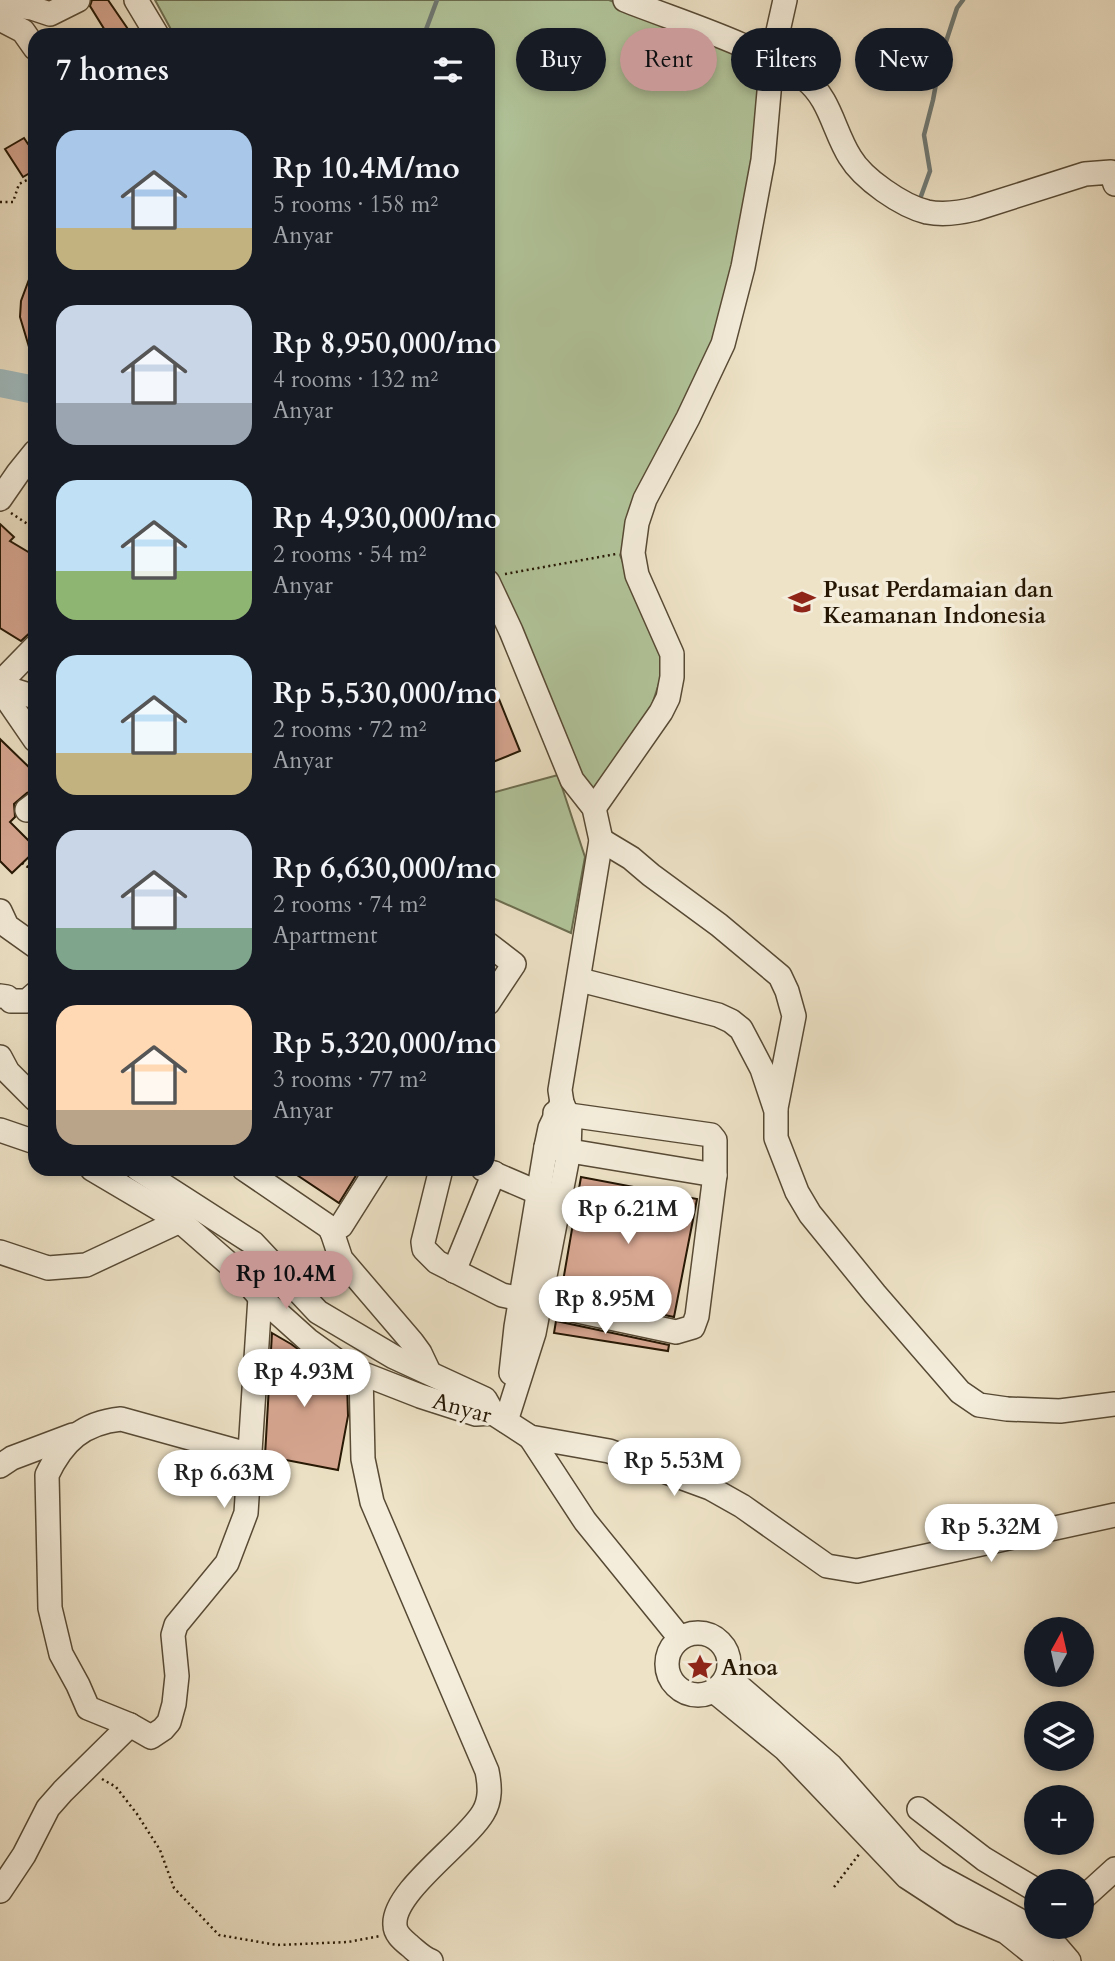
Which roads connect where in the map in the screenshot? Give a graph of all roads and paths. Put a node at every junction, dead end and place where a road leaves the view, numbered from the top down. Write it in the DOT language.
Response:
graph roads {
  1 [pos="78,0"];
  2 [pos="136,0"];
  3 [pos="625,0"];
  4 [pos="785,0"];
  5 [pos="0,4"];
  6 [pos="0,19"];
  7 [pos="153,28"];
  8 [pos="779,28"];
  9 [pos="28,38"];
  10 [pos="731,42"];
  11 [pos="769,91"];
  12 [pos="816,91"];
  13 [pos="28,180"];
  14 [pos="1115,184"];
  15 [pos="0,202"];
  16 [pos="28,460"];
  17 [pos="5,506"];
  18 [pos="28,524"];
  19 [pos="633,550"];
  20 [pos="495,579"];
  21 [pos="28,655"];
  22 [pos="0,686"];
  23 [pos="28,695"];
  24 [pos="28,729"];
  25 [pos="594,808"];
  26 [pos="601,840"];
  27 [pos="22,863"];
  28 [pos="28,867"];
  29 [pos="0,911"];
  30 [pos="28,941"];
  31 [pos="495,949"];
  32 [pos="580,980"];
  33 [pos="495,992"];
  34 [pos="28,993"];
  35 [pos="4,996"];
  36 [pos="0,1057"];
  37 [pos="28,1092"];
  38 [pos="562,1110"];
  39 [pos="776,1111"];
  40 [pos="0,1130"];
  41 [pos="28,1140"];
  42 [pos="546,1147"];
  43 [pos="569,1151"];
  44 [pos="495,1173"];
  45 [pos="715,1175"];
  46 [pos="104,1176"];
  47 [pos="149,1176"];
  48 [pos="254,1176"];
  49 [pos="373,1176"];
  50 [pos="439,1176"];
  51 [pos="487,1176"];
  52 [pos="550,1195"];
  53 [pos="180,1221"];
  54 [pos="332,1232"];
  55 [pos="0,1252"];
  56 [pos="454,1271"];
  57 [pos="260,1297"];
  58 [pos="531,1301"];
  59 [pos="429,1372"];
  60 [pos="361,1373"];
  61 [pos="1115,1404"];
  62 [pos="495,1411"];
  63 [pos="76,1434"];
  64 [pos="530,1437"];
  65 [pos="251,1455"];
  66 [pos="0,1466"];
  67 [pos="1115,1515"];
  68 [pos="680,1638"];
  69 [pos="720,1683"];
  70 [pos="130,1725"];
  71 [pos="84,1770"];
  72 [pos="919,1809"];
  73 [pos="870,1839"];
  74 [pos="1110,1882"];
  75 [pos="1024,1883"];
  76 [pos="834,1887"];
  77 [pos="0,1891"];
  78 [pos="1094,1892"];
  79 [pos="397,1933"];
  80 [pos="431,1961"];
  81 [pos="1042,1961"];
  82 [pos="1069,1961"];
  1 -- 5 [label="street"];
  2 -- 7 [label="street"];
  3 -- 10 [label="street"];
  4 -- 8 [label="street"];
  6 -- 9 [label="street"];
  11 -- 19 [label="street"];
  12 -- 14 [label="street"];
  13 -- 15 [label="path"];
  16 -- 17 [label="street"];
  17 -- 18 [label="path"];
  19 -- 20 [label="path"];
  19 -- 25 [label="street"];
  20 -- 25 [label="street"];
  21 -- 22 [label="street"];
  22 -- 23 [label="street"];
  22 -- 24 [label="street"];
  25 -- 26 [label="street"];
  26 -- 32 [label="street"];
  26 -- 39 [label="street"];
  27 -- 28 [label="path"];
  29 -- 30 [label="street"];
  31 -- 33 [label="street"];
  32 -- 38 [label="street"];
  32 -- 39 [label="street"];
  34 -- 35 [label="street"];
  36 -- 37 [label="street"];
  38 -- 42 [label="street"];
  38 -- 43 [label="street"];
  38 -- 45 [label="street"];
  39 -- 61 [label="street"];
  40 -- 41 [label="street"];
  42 -- 43 [label="street"];
  42 -- 52 [label="street"];
  43 -- 45 [label="street"];
  43 -- 52 [label="street"];
  44 -- 52 [label="street"];
  45 -- 58 [label="street"];
  46 -- 53 [label="street, Anyar"];
  47 -- 59 [label="street, Anyar"];
  48 -- 54 [label="street"];
  49 -- 54 [label="street"];
  50 -- 56 [label="street"];
  51 -- 56 [label="street"];
  52 -- 58 [label="street"];
  53 -- 55 [label="street"];
  53 -- 57 [label="street, Anyar"];
  54 -- 59 [label="street"];
  56 -- 58 [label="street"];
  57 -- 60 [label="street, Anyar"];
  57 -- 65 [label="street"];
  58 -- 62 [label="street"];
  59 -- 62 [label="street, Anyar"];
  60 -- 62 [label="street, Anyar"];
  60 -- 79 [label="street"];
  62 -- 64 [label="street, Anyar"];
  63 -- 65 [label="street"];
  63 -- 66 [label="street"];
  63 -- 70 [label="street"];
  64 -- 67 [label="street, Anyar"];
  64 -- 68 [label="street"];
  65 -- 70 [label="street"];
  68 -- 69 [label="street"];
  68 -- 69 [label="street"];
  69 -- 73 [label="street"];
  69 -- 82 [label="street"];
  70 -- 71 [label="street"];
  71 -- 77 [label="street"];
  71 -- 79 [label="path"];
  72 -- 75 [label="street"];
  73 -- 76 [label="path"];
  73 -- 81 [label="street"];
  74 -- 78 [label="street"];
  79 -- 80 [label="street"];
}
